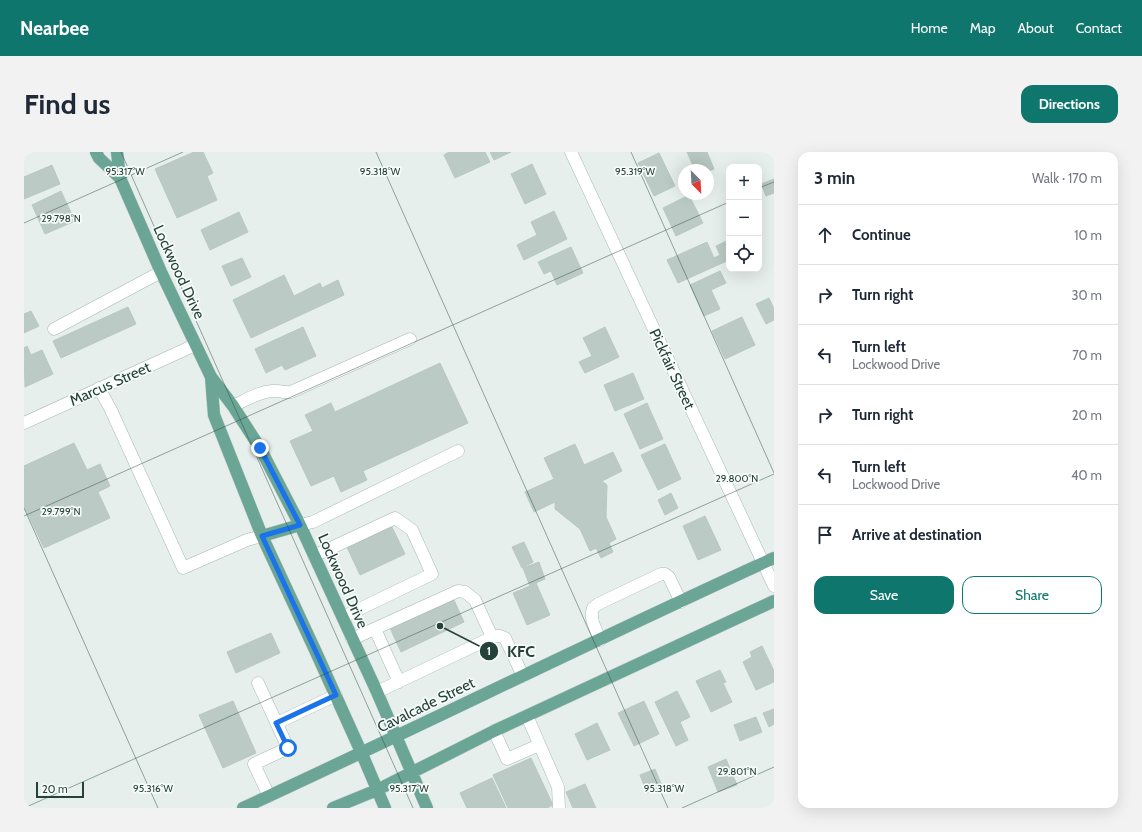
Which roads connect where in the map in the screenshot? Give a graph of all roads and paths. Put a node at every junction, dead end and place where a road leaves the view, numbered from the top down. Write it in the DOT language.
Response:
graph roads {
  1 [pos="96,152"];
  2 [pos="117,152"];
  3 [pos="571,152"];
  4 [pos="120,178"];
  5 [pos="161,272"];
  6 [pos="54,329"];
  7 [pos="410,339"];
  8 [pos="195,345"];
  9 [pos="211,377"];
  10 [pos="99,388"];
  11 [pos="234,406"];
  12 [pos="24,423"];
  13 [pos="458,451"];
  14 [pos="300,525"];
  15 [pos="262,536"];
  16 [pos="314,556"];
  17 [pos="774,558"];
  18 [pos="762,563"];
  19 [pos="774,586"];
  20 [pos="774,601"];
  21 [pos="681,602"];
  22 [pos="343,617"];
  23 [pos="375,629"];
  24 [pos="492,637"];
  25 [pos="352,639"];
  26 [pos="600,640"];
  27 [pos="523,676"];
  28 [pos="258,682"];
  29 [pos="399,682"];
  30 [pos="377,692"];
  31 [pos="336,695"];
  32 [pos="527,716"];
  33 [pos="276,723"];
  34 [pos="494,732"];
  35 [pos="396,737"];
  36 [pos="539,745"];
  37 [pos="362,754"];
  38 [pos="411,773"];
  39 [pos="377,790"];
  40 [pos="269,796"];
  41 [pos="244,808"];
  42 [pos="333,808"];
  43 [pos="385,808"];
  44 [pos="427,808"];
  45 [pos="559,808"];
  1 -- 4 [label="main road, Lockwood Drive"];
  2 -- 4 [label="main road, Lockwood Drive"];
  3 -- 18 [label="street, Pickfair Street"];
  4 -- 5 [label="main road, Lockwood Drive"];
  5 -- 6 [label="street"];
  5 -- 8 [label="main road, Lockwood Drive"];
  7 -- 11 [label="street"];
  8 -- 9 [label="main road, Lockwood Drive"];
  8 -- 10 [label="street, Marcus Street"];
  9 -- 11 [label="main road, Lockwood Drive"];
  9 -- 15 [label="main road, Lockwood Drive"];
  10 -- 12 [label="street, Marcus Street"];
  10 -- 15 [label="street"];
  11 -- 14 [label="main road, Lockwood Drive"];
  13 -- 14 [label="street"];
  14 -- 15 [label="main road"];
  14 -- 16 [label="main road, Lockwood Drive"];
  15 -- 31 [label="main road, Lockwood Drive"];
  16 -- 22 [label="main road, Lockwood Drive"];
  16 -- 22 [label="street"];
  17 -- 18 [label="main road, Cavalcade Street"];
  18 -- 19 [label="street, Pickfair Street"];
  18 -- 21 [label="main road, Cavalcade Street"];
  20 -- 32 [label="main road"];
  21 -- 26 [label="main road, Cavalcade Street"];
  21 -- 26 [label="street"];
  22 -- 25 [label="main road, Lockwood Drive"];
  23 -- 24 [label="street"];
  23 -- 25 [label="street"];
  23 -- 29 [label="street"];
  24 -- 27 [label="street"];
  24 -- 29 [label="street"];
  25 -- 30 [label="main road, Lockwood Drive"];
  26 -- 27 [label="main road, Cavalcade Street"];
  27 -- 35 [label="main road, Cavalcade Street"];
  28 -- 33 [label="street"];
  29 -- 30 [label="street"];
  30 -- 35 [label="main road, Lockwood Drive"];
  31 -- 33 [label="street"];
  31 -- 37 [label="main road, Lockwood Drive"];
  32 -- 34 [label="main road"];
  32 -- 36 [label="street"];
  33 -- 40 [label="street"];
  34 -- 36 [label="street"];
  34 -- 38 [label="main road"];
  35 -- 37 [label="main road, Cavalcade Street"];
  35 -- 38 [label="main road, Lockwood Drive"];
  36 -- 45 [label="street"];
  37 -- 39 [label="main road, Lockwood Drive"];
  37 -- 40 [label="main road, Cavalcade Street"];
  38 -- 39 [label="main road"];
  38 -- 44 [label="main road, Lockwood Drive"];
  39 -- 42 [label="main road"];
  39 -- 43 [label="main road, Lockwood Drive"];
  40 -- 41 [label="main road, Cavalcade Street"];
}
